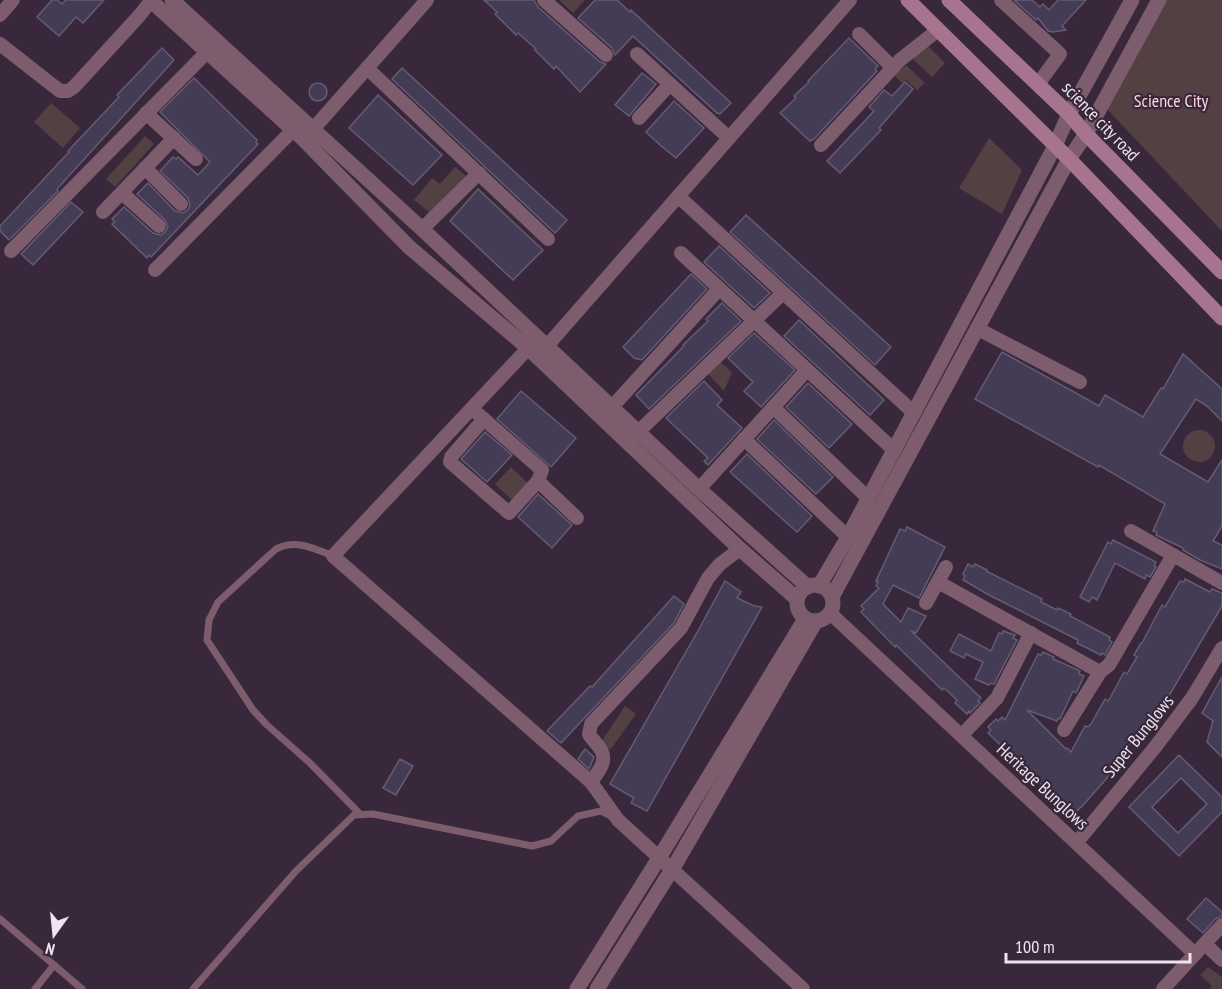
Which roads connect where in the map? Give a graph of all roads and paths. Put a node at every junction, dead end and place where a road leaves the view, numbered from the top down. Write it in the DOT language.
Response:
graph roads {
  1 [pos="13,0"];
  2 [pos="150,0"];
  3 [pos="172,0"];
  4 [pos="427,0"];
  5 [pos="544,0"];
  6 [pos="850,0"];
  7 [pos="908,0"];
  8 [pos="949,0"];
  9 [pos="1001,0"];
  10 [pos="1132,0"];
  11 [pos="1159,0"];
  12 [pos="0,15"];
  13 [pos="938,30"];
  14 [pos="859,34"];
  15 [pos="0,44"];
  16 [pos="207,52"];
  17 [pos="638,54"];
  18 [pos="606,55"];
  19 [pos="367,68"];
  20 [pos="893,68"];
  21 [pos="670,84"];
  22 [pos="1038,84"];
  23 [pos="147,113"];
  24 [pos="1069,114"];
  25 [pos="639,118"];
  26 [pos="303,133"];
  27 [pos="1086,134"];
  28 [pos="174,138"];
  29 [pos="729,138"];
  30 [pos="821,145"];
  31 [pos="1055,146"];
  32 [pos="196,159"];
  33 [pos="1069,159"];
  34 [pos="145,168"];
  35 [pos="479,173"];
  36 [pos="122,193"];
  37 [pos="678,196"];
  38 [pos="181,204"];
  39 [pos="103,212"];
  40 [pos="159,226"];
  41 [pos="422,229"];
  42 [pos="548,239"];
  43 [pos="11,251"];
  44 [pos="681,253"];
  45 [pos="155,270"];
  46 [pos="1222,272"];
  47 [pos="719,289"];
  48 [pos="783,293"];
  49 [pos="1222,318"];
  50 [pos="753,321"];
  51 [pos="978,329"];
  52 [pos="538,344"];
  53 [pos="807,370"];
  54 [pos="1080,382"];
  55 [pos="612,407"];
  56 [pos="773,407"];
  57 [pos="471,408"];
  58 [pos="914,413"];
  59 [pos="484,419"];
  60 [pos="638,432"];
  61 [pos="744,439"];
  62 [pos="894,450"];
  63 [pos="431,451"];
  64 [pos="538,481"];
  65 [pos="699,489"];
  66 [pos="868,498"];
  67 [pos="577,519"];
  68 [pos="507,523"];
  69 [pos="1131,531"];
  70 [pos="848,537"];
  71 [pos="740,549"];
  72 [pos="333,555"];
  73 [pos="1173,555"];
  74 [pos="946,567"];
  75 [pos="938,582"];
  76 [pos="1222,583"];
  77 [pos="814,586"];
  78 [pos="832,597"];
  79 [pos="797,599"];
  80 [pos="926,603"];
  81 [pos="830,613"];
  82 [pos="811,620"];
  83 [pos="1030,633"];
  84 [pos="1222,648"];
  85 [pos="1100,672"];
  86 [pos="1064,729"];
  87 [pos="962,735"];
  88 [pos="591,782"];
  89 [pos="360,814"];
  90 [pos="618,820"];
  91 [pos="1077,842"];
  92 [pos="659,858"];
  93 [pos="672,870"];
  94 [pos="0,919"];
  95 [pos="1222,925"];
  96 [pos="1200,949"];
  97 [pos="1222,960"];
  98 [pos="54,964"];
  99 [pos="35,989"];
  100 [pos="82,989"];
  101 [pos="193,989"];
  102 [pos="577,989"];
  103 [pos="597,989"];
  104 [pos="803,989"];
  105 [pos="1163,989"];
  1 -- 12 [label="street"];
  2 -- 15 [label="street"];
  2 -- 16 [label="street"];
  3 -- 26 [label="street"];
  4 -- 19 [label="street"];
  5 -- 18 [label="street"];
  6 -- 29 [label="street"];
  7 -- 13 [label="main road"];
  8 -- 22 [label="main road, science city road"];
  9 -- 22 [label="street"];
  10 -- 24 [label="street"];
  11 -- 27 [label="street"];
  13 -- 20 [label="street"];
  13 -- 31 [label="main road"];
  14 -- 20 [label="street"];
  16 -- 23 [label="street"];
  16 -- 26 [label="street"];
  17 -- 21 [label="street"];
  19 -- 26 [label="street"];
  19 -- 35 [label="street"];
  20 -- 30 [label="street"];
  21 -- 25 [label="street"];
  21 -- 29 [label="street"];
  22 -- 24 [label="main road, science city road"];
  23 -- 28 [label="street"];
  23 -- 43 [label="street"];
  24 -- 27 [label="main road, science city road"];
  24 -- 31 [label="street"];
  26 -- 41 [label="street"];
  26 -- 45 [label="street"];
  26 -- 52 [label="street"];
  27 -- 33 [label="street"];
  27 -- 46 [label="main road, science city road"];
  28 -- 32 [label="street"];
  28 -- 34 [label="street"];
  29 -- 37 [label="street"];
  31 -- 33 [label="main road"];
  31 -- 58 [label="street"];
  33 -- 49 [label="main road"];
  33 -- 51 [label="street"];
  34 -- 36 [label="street"];
  34 -- 38 [label="street"];
  35 -- 41 [label="street"];
  35 -- 42 [label="street"];
  36 -- 39 [label="street"];
  36 -- 40 [label="street"];
  37 -- 48 [label="street"];
  37 -- 52 [label="street"];
  41 -- 52 [label="street"];
  44 -- 47 [label="street"];
  47 -- 50 [label="street"];
  47 -- 55 [label="street"];
  48 -- 50 [label="street"];
  48 -- 58 [label="street"];
  50 -- 53 [label="street"];
  50 -- 60 [label="street"];
  51 -- 54 [label="street"];
  51 -- 78 [label="street"];
  52 -- 55 [label="street"];
  52 -- 57 [label="street"];
  52 -- 71 [label="street"];
  53 -- 56 [label="street"];
  53 -- 62 [label="street"];
  55 -- 60 [label="street"];
  56 -- 61 [label="street"];
  56 -- 66 [label="street"];
  57 -- 59 [label="street"];
  57 -- 63 [label="street"];
  58 -- 62 [label="street"];
  59 -- 64 [label="street"];
  59 -- 64 [label="street"];
  60 -- 65 [label="street"];
  61 -- 65 [label="street"];
  61 -- 70 [label="street"];
  62 -- 66 [label="street"];
  63 -- 68 [label="street"];
  63 -- 72 [label="street"];
  64 -- 67 [label="street"];
  65 -- 77 [label="street"];
  66 -- 70 [label="street"];
  69 -- 73 [label="street"];
  70 -- 77 [label="street"];
  71 -- 79 [label="street"];
  71 -- 88 [label="street"];
  72 -- 88 [label="street"];
  72 -- 89 [label="lane"];
  73 -- 76 [label="street"];
  73 -- 85 [label="street"];
  74 -- 75 [label="street"];
  75 -- 80 [label="street"];
  75 -- 83 [label="street"];
  77 -- 78 [label="street"];
  77 -- 79 [label="street"];
  78 -- 81 [label="street"];
  79 -- 82 [label="street"];
  81 -- 82 [label="street"];
  81 -- 87 [label="street, Heritage Bunglows"];
  82 -- 92 [label="street"];
  82 -- 93 [label="street"];
  83 -- 85 [label="street"];
  83 -- 87 [label="street"];
  84 -- 91 [label="street, Super Bunglows"];
  85 -- 86 [label="street"];
  87 -- 91 [label="street, Heritage Bunglows"];
  88 -- 90 [label="street"];
  89 -- 90 [label="lane"];
  89 -- 101 [label="lane"];
  90 -- 92 [label="street"];
  91 -- 96 [label="street, Heritage Bunglows"];
  92 -- 93 [label="street"];
  92 -- 102 [label="street"];
  93 -- 103 [label="street"];
  93 -- 104 [label="street"];
  94 -- 98 [label="lane"];
  95 -- 96 [label="street"];
  96 -- 97 [label="street, Heritage Bunglows"];
  96 -- 105 [label="street"];
  98 -- 99 [label="lane"];
  98 -- 100 [label="lane"];
}
